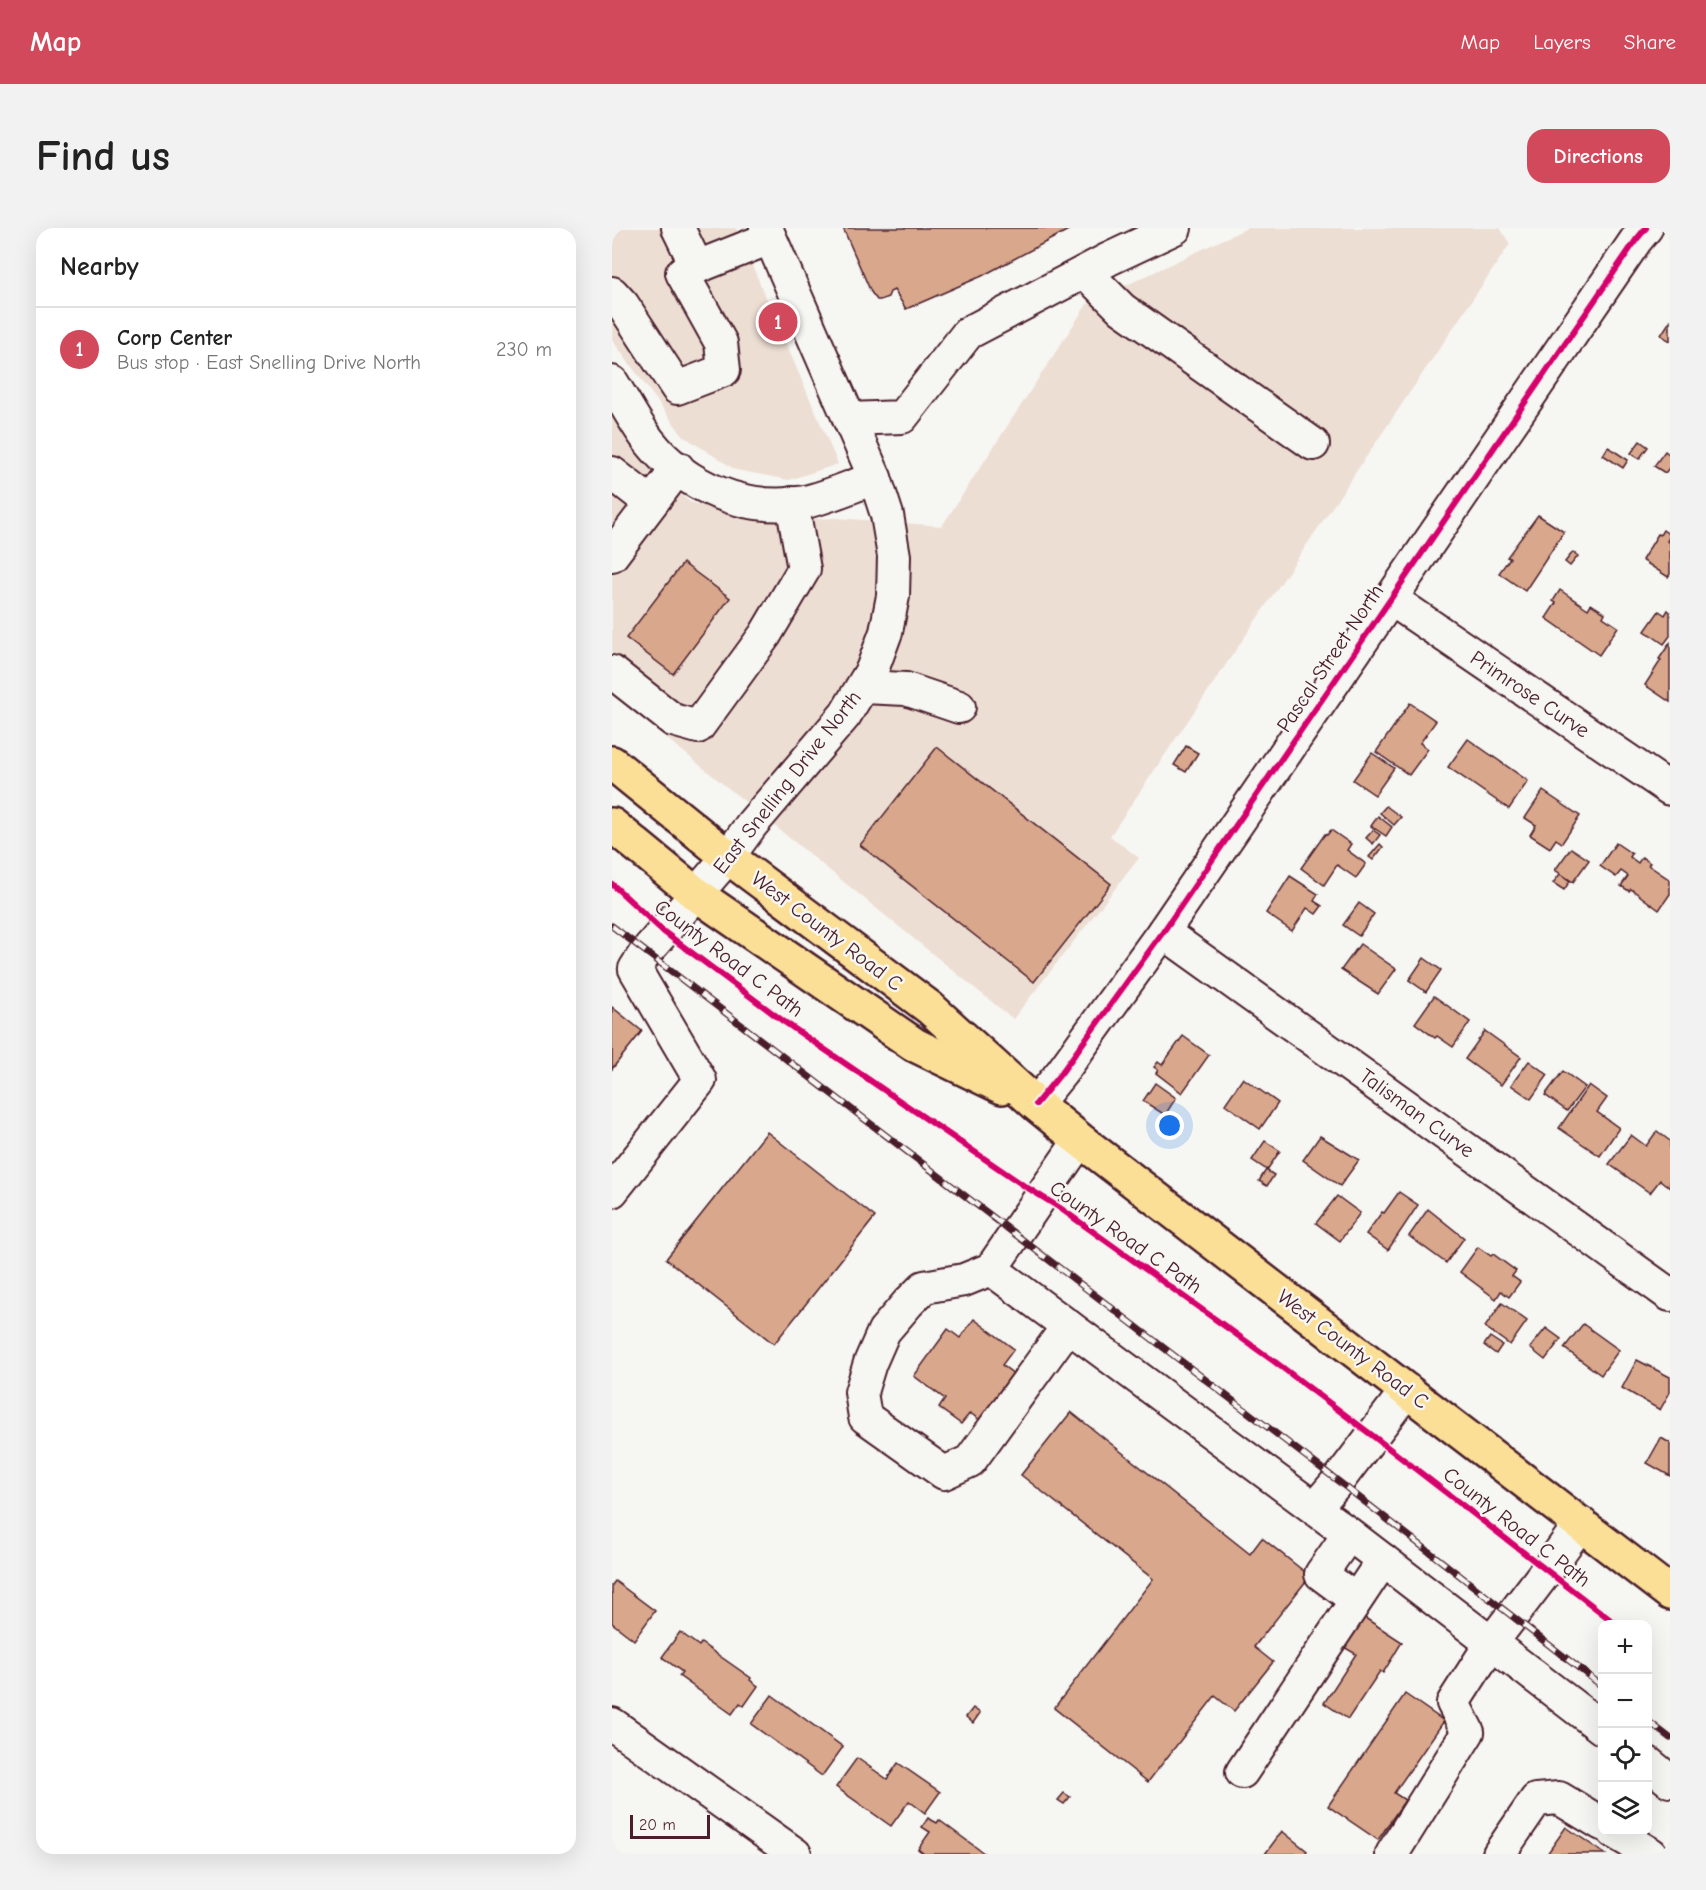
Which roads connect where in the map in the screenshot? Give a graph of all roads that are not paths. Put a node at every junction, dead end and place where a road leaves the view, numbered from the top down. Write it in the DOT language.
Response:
graph roads {
  1 [pos="678,228"];
  2 [pos="1175,228"];
  3 [pos="1646,228"];
  4 [pos="768,233"];
  5 [pos="697,267"];
  6 [pos="1085,272"];
  7 [pos="612,293"];
  8 [pos="612,382"];
  9 [pos="849,419"];
  10 [pos="1313,444"];
  11 [pos="678,468"];
  12 [pos="612,473"];
  13 [pos="875,478"];
  14 [pos="651,503"];
  15 [pos="792,503"];
  16 [pos="612,555"];
  17 [pos="1391,599"];
  18 [pos="612,672"];
  19 [pos="863,687"];
  20 [pos="959,707"];
  21 [pos="612,763"];
  22 [pos="1670,789"];
  23 [pos="612,825"];
  24 [pos="728,857"];
  25 [pos="696,894"];
  26 [pos="1164,932"];
  27 [pos="1036,1104"];
  28 [pos="1080,1140"];
  29 [pos="612,1191"];
  30 [pos="991,1269"];
  31 [pos="1670,1295"];
  32 [pos="1068,1326"];
  33 [pos="1407,1390"];
  34 [pos="1315,1508"];
  35 [pos="1581,1523"];
  36 [pos="1349,1534"];
  37 [pos="1383,1560"];
  38 [pos="1670,1593"];
  39 [pos="1356,1600"];
  40 [pos="1492,1642"];
  41 [pos="1598,1725"];
  42 [pos="614,1731"];
  43 [pos="1652,1767"];
  44 [pos="1242,1772"];
  45 [pos="1670,1781"];
  46 [pos="1598,1822"];
  47 [pos="1621,1836"];
  48 [pos="795,1854"];
  49 [pos="1392,1854"];
  50 [pos="1499,1854"];
  51 [pos="1651,1854"];
  1 -- 5 [label="street"];
  2 -- 6 [label="street"];
  3 -- 17 [label="street, Pascal Street North"];
  4 -- 5 [label="street"];
  4 -- 9 [label="street, East Snelling Drive North"];
  5 -- 7 [label="street"];
  6 -- 9 [label="street"];
  6 -- 10 [label="street"];
  8 -- 11 [label="street"];
  9 -- 13 [label="street, East Snelling Drive North"];
  11 -- 14 [label="street"];
  11 -- 15 [label="street"];
  12 -- 14 [label="street"];
  13 -- 15 [label="street"];
  13 -- 19 [label="street, East Snelling Drive North"];
  14 -- 16 [label="street"];
  15 -- 18 [label="street"];
  17 -- 22 [label="street, Primrose Curve"];
  17 -- 26 [label="street, Pascal Street North"];
  19 -- 20 [label="street"];
  19 -- 24 [label="street, East Snelling Drive North"];
  21 -- 24 [label="main road, West County Road C"];
  23 -- 25 [label="main road, West County Road C"];
  24 -- 25 [label="street, East Snelling Drive North"];
  24 -- 27 [label="main road, West County Road C"];
  25 -- 27 [label="main road, West County Road C"];
  25 -- 29 [label="street, East Snelling Drive North"];
  26 -- 27 [label="street, Pascal Street North"];
  26 -- 31 [label="street, Talisman Curve"];
  27 -- 28 [label="main road, West County Road C"];
  28 -- 30 [label="street"];
  28 -- 33 [label="main road, West County Road C"];
  30 -- 32 [label="street"];
  30 -- 32 [label="street"];
  32 -- 34 [label="street"];
  33 -- 34 [label="street"];
  33 -- 35 [label="main road, West County Road C"];
  34 -- 36 [label="street"];
  35 -- 38 [label="main road, West County Road C"];
  35 -- 40 [label="street"];
  36 -- 37 [label="street"];
  36 -- 39 [label="street"];
  37 -- 39 [label="street"];
  37 -- 40 [label="street"];
  39 -- 44 [label="street"];
  40 -- 41 [label="street"];
  40 -- 49 [label="street"];
  42 -- 48 [label="street"];
  43 -- 45 [label="street"];
  46 -- 50 [label="street"];
  47 -- 51 [label="street"];
}
